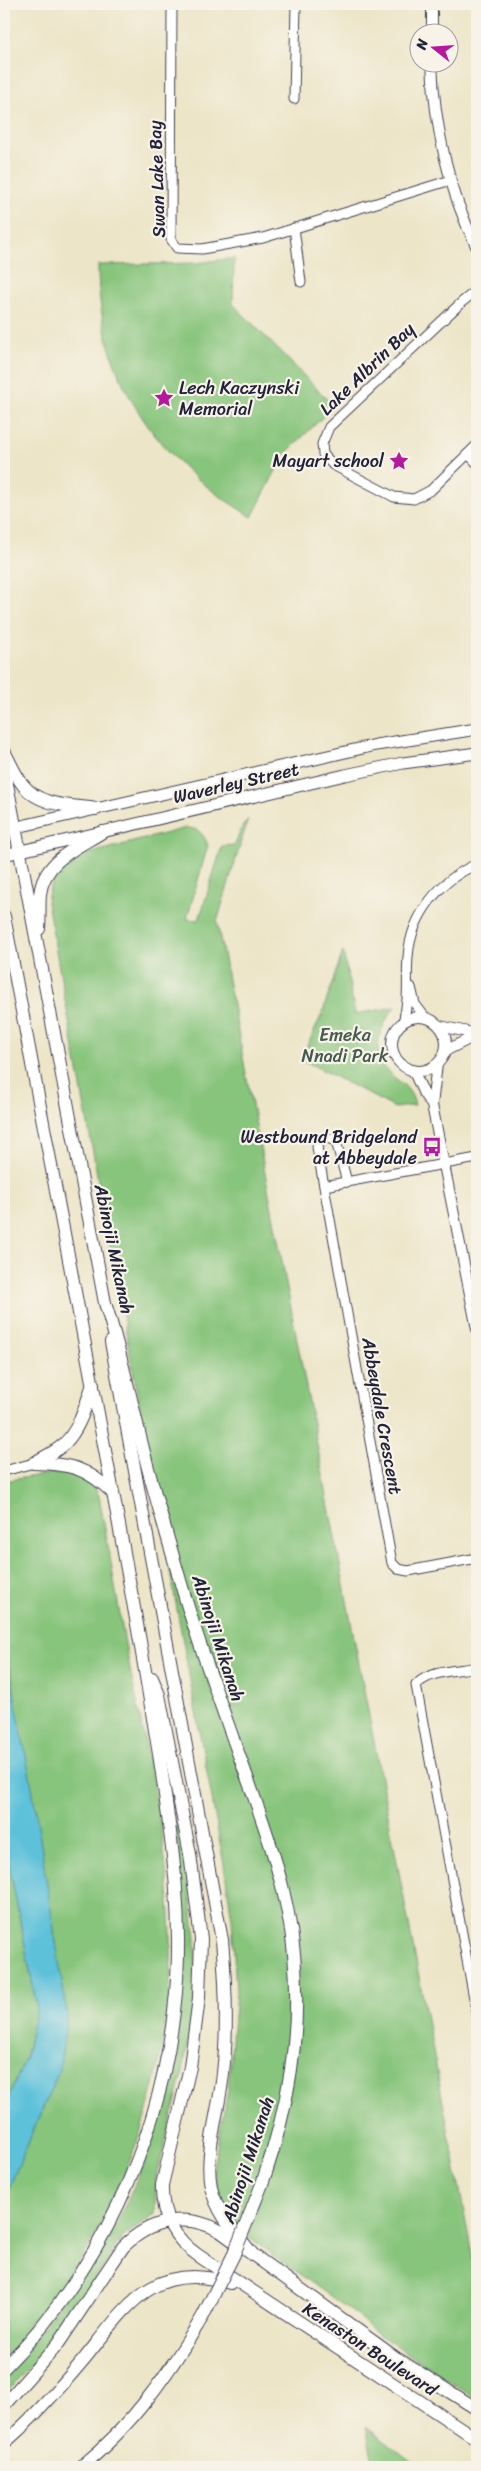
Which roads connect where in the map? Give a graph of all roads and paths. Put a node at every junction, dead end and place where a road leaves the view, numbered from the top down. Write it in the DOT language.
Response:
graph roads {
  1 [pos="172,4"];
  2 [pos="296,4"];
  3 [pos="432,4"];
  4 [pos="432,22"];
  5 [pos="433,72"];
  6 [pos="294,99"];
  7 [pos="451,180"];
  8 [pos="294,228"];
  9 [pos="477,248"];
  10 [pos="301,282"];
  11 [pos="477,290"];
  12 [pos="477,445"];
  13 [pos="468,454"];
  14 [pos="477,463"];
  15 [pos="477,729"];
  16 [pos="4,751"];
  17 [pos="477,753"];
  18 [pos="4,768"];
  19 [pos="96,809"];
  20 [pos="9,829"];
  21 [pos="102,832"];
  22 [pos="20,851"];
  23 [pos="4,855"];
  24 [pos="477,864"];
  25 [pos="4,916"];
  26 [pos="4,937"];
  27 [pos="38,946"];
  28 [pos="10,949"];
  29 [pos="409,982"];
  30 [pos="425,1017"];
  31 [pos="403,1022"];
  32 [pos="440,1026"];
  33 [pos="477,1034"];
  34 [pos="445,1051"];
  35 [pos="437,1064"];
  36 [pos="413,1070"];
  37 [pos="432,1105"];
  38 [pos="477,1158"];
  39 [pos="444,1164"];
  40 [pos="347,1182"];
  41 [pos="324,1186"];
  42 [pos="105,1303"];
  43 [pos="477,1329"];
  44 [pos="93,1384"];
  45 [pos="34,1463"];
  46 [pos="4,1471"];
  47 [pos="113,1492"];
  48 [pos="477,1558"];
  49 [pos="141,1647"];
  50 [pos="477,1667"];
  51 [pos="477,2014"];
  52 [pos="167,2221"];
  53 [pos="253,2255"];
  54 [pos="245,2287"];
  55 [pos="4,2368"];
  56 [pos="4,2405"];
  57 [pos="477,2410"];
  58 [pos="477,2439"];
  59 [pos="4,2443"];
  60 [pos="81,2467"];
  1 -- 8 [label="street, Swan Lake Bay"];
  2 -- 6 [label="street"];
  3 -- 4 [label="street"];
  5 -- 7 [label="street"];
  7 -- 8 [label="street, Swan Lake Bay"];
  7 -- 9 [label="street"];
  8 -- 10 [label="street"];
  11 -- 13 [label="street, Lake Albrin Bay"];
  12 -- 13 [label="street, Lake Albrin Bay"];
  13 -- 14 [label="street"];
  15 -- 19 [label="main road, Waverley Street"];
  16 -- 19 [label="main road"];
  17 -- 21 [label="main road, Waverley Street"];
  18 -- 20 [label="main road, Abinojii Mikanah"];
  19 -- 20 [label="main road, Waverley Street"];
  20 -- 22 [label="main road, Abinojii Mikanah"];
  21 -- 22 [label="main road, Waverley Street"];
  21 -- 27 [label="main road"];
  22 -- 23 [label="main road, Waverley Street"];
  22 -- 27 [label="main road, Abinojii Mikanah"];
  24 -- 29 [label="street"];
  25 -- 28 [label="main road"];
  26 -- 28 [label="main road"];
  27 -- 42 [label="main road, Abinojii Mikanah"];
  28 -- 44 [label="main road"];
  29 -- 30 [label="street"];
  29 -- 31 [label="street"];
  30 -- 31 [label="street"];
  30 -- 32 [label="street"];
  31 -- 36 [label="street"];
  32 -- 33 [label="street"];
  32 -- 34 [label="street"];
  33 -- 34 [label="street"];
  34 -- 35 [label="street"];
  35 -- 36 [label="street"];
  35 -- 37 [label="street"];
  36 -- 37 [label="street"];
  37 -- 39 [label="street"];
  38 -- 39 [label="street"];
  39 -- 40 [label="street"];
  39 -- 43 [label="street"];
  40 -- 41 [label="street"];
  40 -- 41 [label="street, Abbeydale Crescent"];
  41 -- 48 [label="street, Abbeydale Crescent"];
  42 -- 53 [label="main road"];
  42 -- 60 [label="main road, Abinojii Mikanah, bridge"];
  44 -- 45 [label="main road"];
  44 -- 47 [label="main road"];
  45 -- 46 [label="street"];
  45 -- 47 [label="main road"];
  47 -- 49 [label="main road"];
  49 -- 52 [label="main road"];
  49 -- 55 [label="main road"];
  50 -- 51 [label="street"];
  52 -- 53 [label="main road, Kenaston Boulevard"];
  52 -- 54 [label="main road, Kenaston Boulevard"];
  52 -- 56 [label="main road"];
  53 -- 57 [label="main road, Kenaston Boulevard"];
  54 -- 58 [label="main road, Kenaston Boulevard"];
  54 -- 59 [label="main road"];
}
